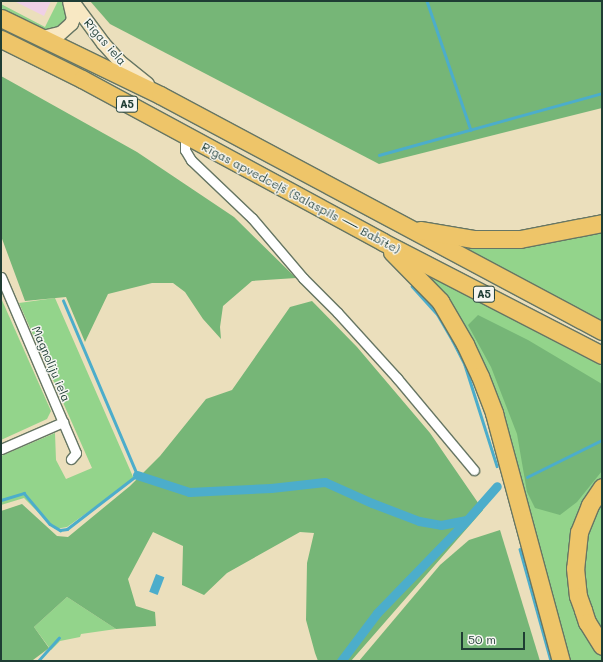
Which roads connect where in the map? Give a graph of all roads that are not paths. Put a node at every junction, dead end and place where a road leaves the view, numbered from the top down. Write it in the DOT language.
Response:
graph roads {
  1 [pos="70,1"];
  2 [pos="1,18"];
  3 [pos="42,37"];
  4 [pos="1,40"];
  5 [pos="160,95"];
  6 [pos="189,138"];
  7 [pos="602,223"];
  8 [pos="406,228"];
  9 [pos="382,242"];
  10 [pos="1,277"];
  11 [pos="602,331"];
  12 [pos="602,355"];
  13 [pos="63,422"];
  14 [pos="1,449"];
  15 [pos="71,459"];
  16 [pos="474,470"];
  17 [pos="602,486"];
  18 [pos="602,646"];
  19 [pos="561,661"];
  1 -- 3 [label="main road"];
  1 -- 5 [label="main road, Rīgas iela"];
  2 -- 3 [label="highway, Rīgas apvedceļš (Salaspils — Babīte) / A5"];
  3 -- 5 [label="highway, Rīgas apvedceļš (Salaspils — Babīte) / A5"];
  4 -- 6 [label="highway, Rīgas apvedceļš (Salaspils — Babīte) / A5"];
  5 -- 8 [label="highway, Rīgas apvedceļš (Salaspils — Babīte) / A5"];
  6 -- 9 [label="highway, Rīgas apvedceļš (Salaspils — Babīte) / A5"];
  6 -- 16 [label="street"];
  7 -- 8 [label="highway"];
  8 -- 11 [label="highway, Rīgas apvedceļš (Salaspils — Babīte) / A5"];
  9 -- 12 [label="highway, Rīgas apvedceļš (Salaspils — Babīte) / A5"];
  9 -- 19 [label="highway"];
  10 -- 13 [label="street, Magnoliju iela"];
  13 -- 14 [label="street"];
  13 -- 15 [label="street, Magnoliju iela"];
  17 -- 18 [label="highway"];
}
